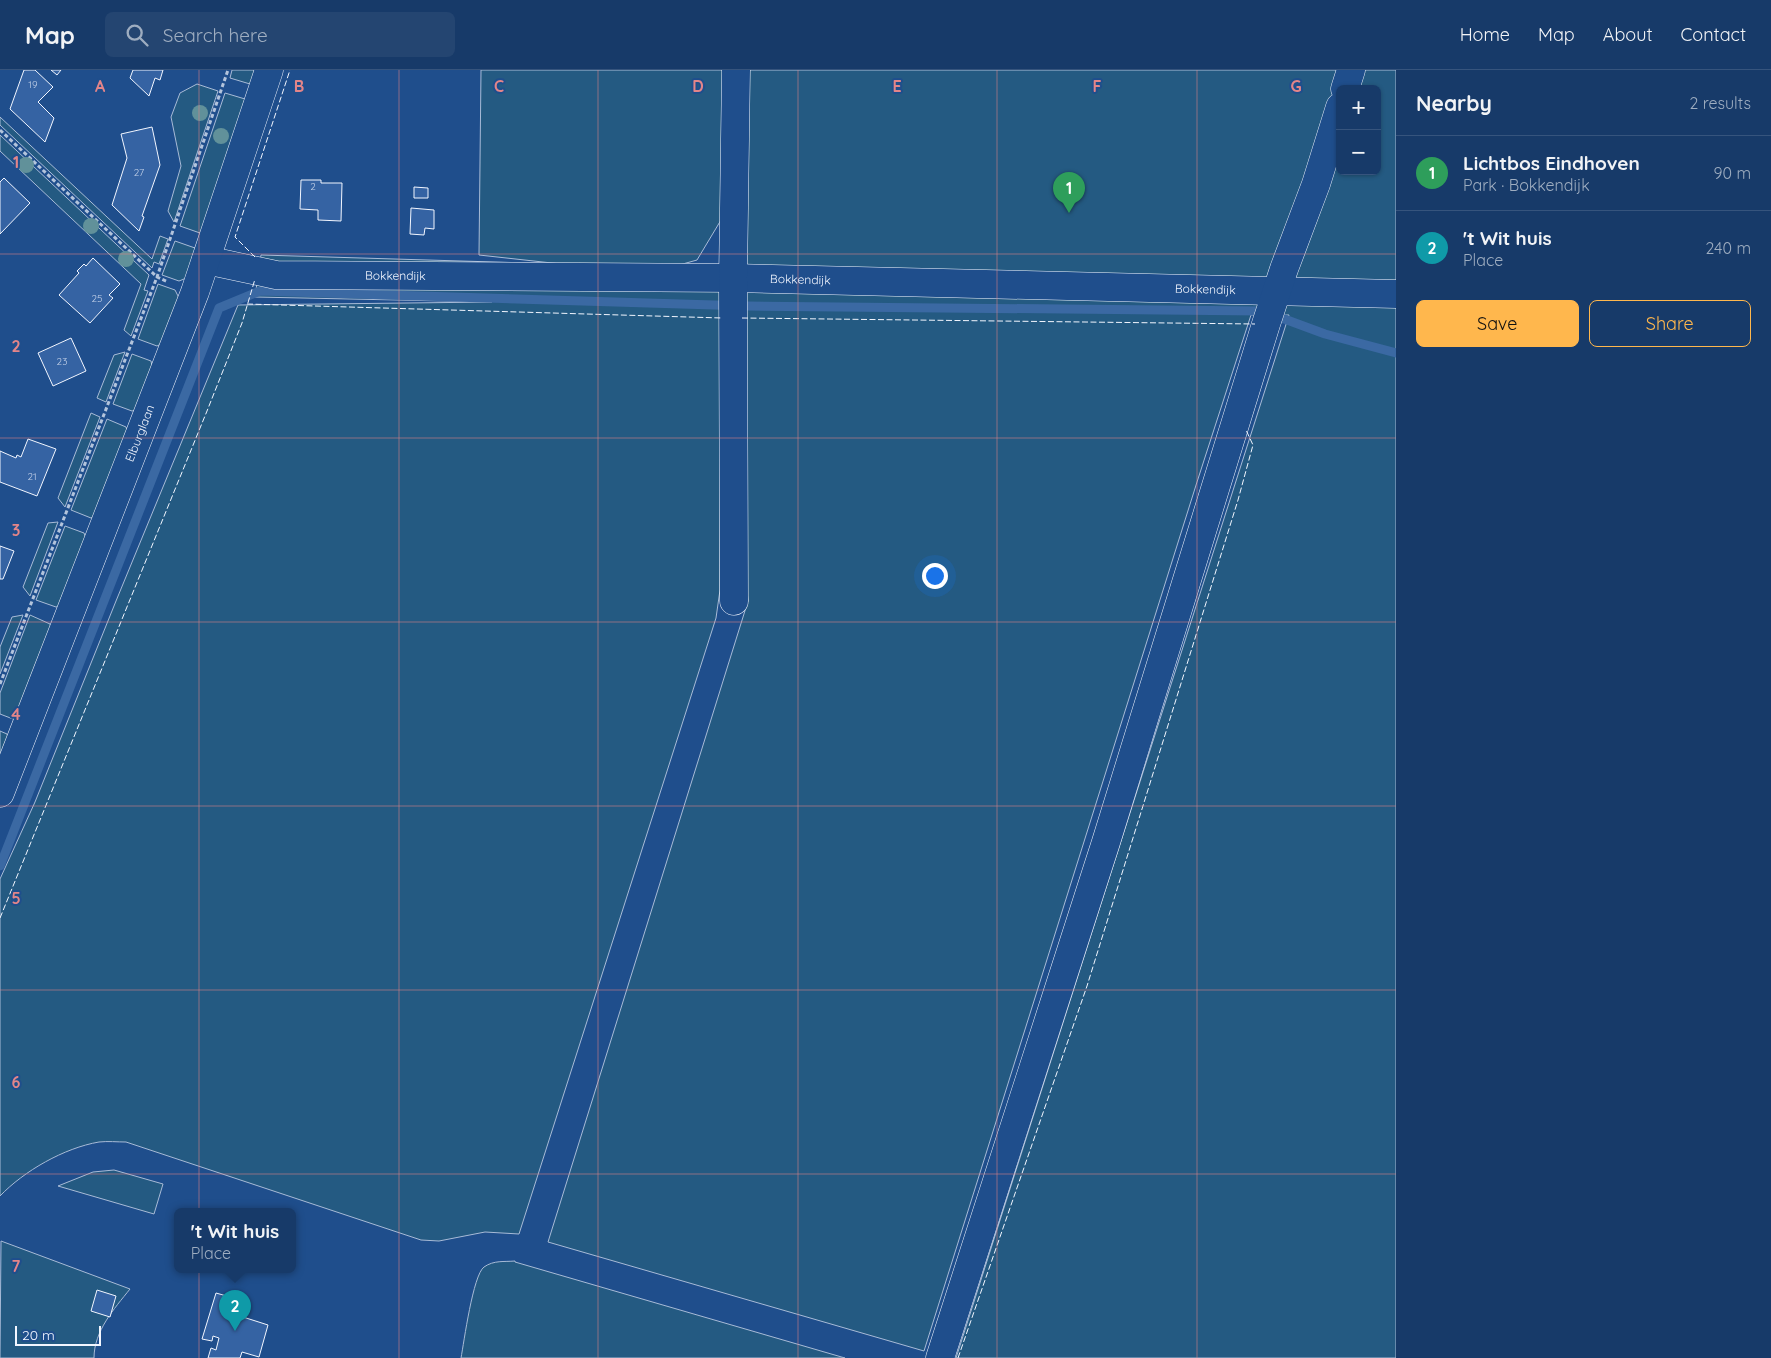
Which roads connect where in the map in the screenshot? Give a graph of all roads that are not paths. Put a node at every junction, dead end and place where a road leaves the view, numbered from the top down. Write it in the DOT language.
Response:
graph roads {
  1 [pos="269,70"];
  2 [pos="736,70"];
  3 [pos="1351,70"];
  4 [pos="1346,85"];
  5 [pos="1336,120"];
  6 [pos="206,260"];
  7 [pos="733,278"];
  8 [pos="1277,291"];
  9 [pos="1396,294"];
  10 [pos="734,601"];
  11 [pos="0,793"];
  12 [pos="940,1358"];
  1 -- 6 [label="street, Elburglaan"];
  2 -- 7 [label="street"];
  3 -- 4 [label="street"];
  5 -- 8 [label="street"];
  6 -- 7 [label="street, Bokkendijk"];
  6 -- 11 [label="street, Elburglaan"];
  7 -- 8 [label="street, Bokkendijk"];
  7 -- 10 [label="street"];
  8 -- 9 [label="street, Bokkendijk"];
  8 -- 12 [label="street"];
}
